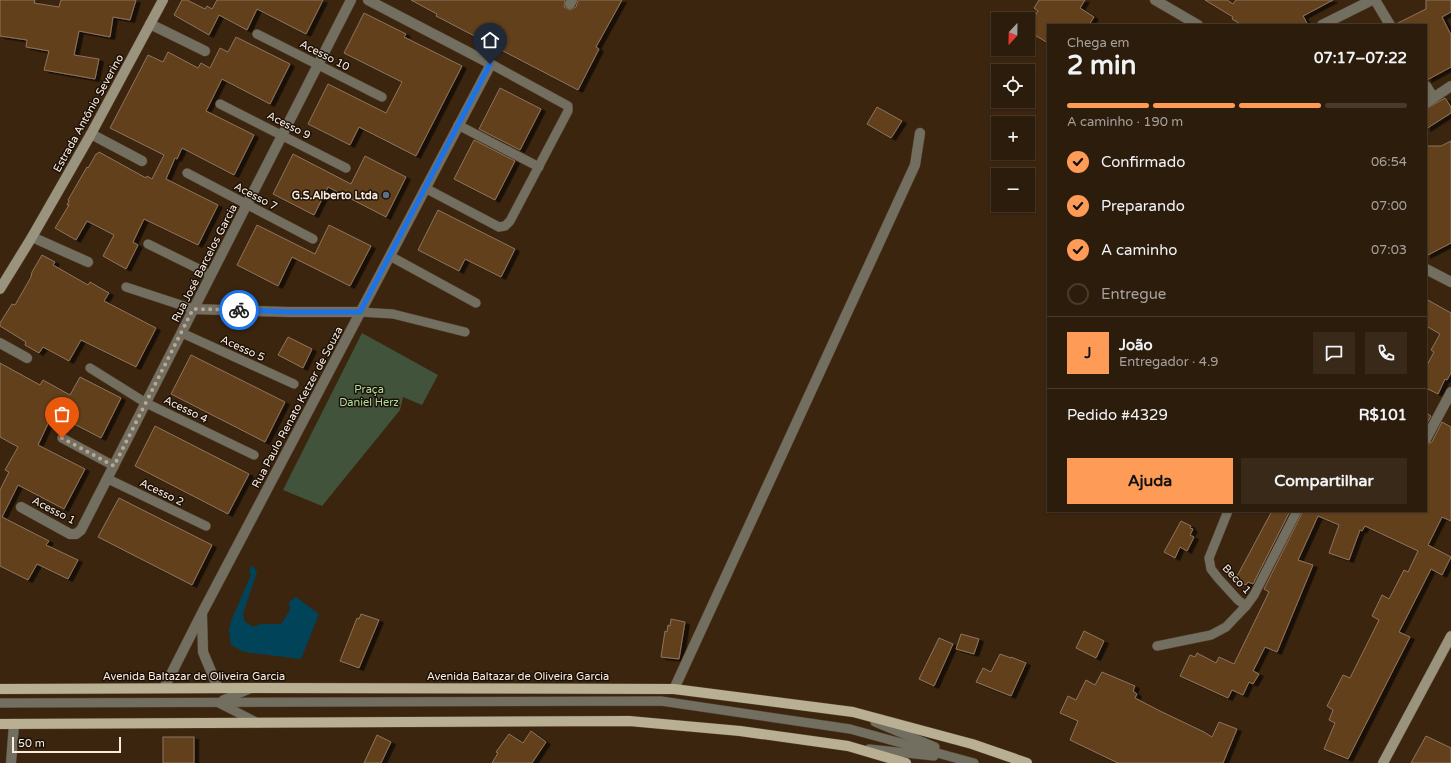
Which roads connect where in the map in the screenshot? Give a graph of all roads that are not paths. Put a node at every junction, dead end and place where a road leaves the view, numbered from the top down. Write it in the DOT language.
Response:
graph roads {
  1 [pos="163,0"];
  2 [pos="351,0"];
  3 [pos="368,0"];
  4 [pos="1155,0"];
  5 [pos="1373,0"];
  6 [pos="150,24"];
  7 [pos="1196,24"];
  8 [pos="1324,24"];
  9 [pos="1389,24"];
  10 [pos="257,34"];
  11 [pos="205,51"];
  12 [pos="490,64"];
  13 [pos="318,65"];
  14 [pos="1451,86"];
  15 [pos="382,97"];
  16 [pos="1429,100"];
  17 [pos="220,104"];
  18 [pos="458,125"];
  19 [pos="920,133"];
  20 [pos="91,134"];
  21 [pos="282,135"];
  22 [pos="142,161"];
  23 [pos="539,166"];
  24 [pos="346,168"];
  25 [pos="187,173"];
  26 [pos="425,188"];
  27 [pos="247,205"];
  28 [pos="32,237"];
  29 [pos="313,240"];
  30 [pos="148,244"];
  31 [pos="390,256"];
  32 [pos="88,262"];
  33 [pos="1427,270"];
  34 [pos="211,275"];
  35 [pos="1451,282"];
  36 [pos="126,287"];
  37 [pos="0,289"];
  38 [pos="476,303"];
  39 [pos="193,309"];
  40 [pos="360,312"];
  41 [pos="465,332"];
  42 [pos="182,333"];
  43 [pos="0,343"];
  44 [pos="27,358"];
  45 [pos="90,368"];
  46 [pos="294,384"];
  47 [pos="1451,392"];
  48 [pos="146,403"];
  49 [pos="1427,437"];
  50 [pos="62,438"];
  51 [pos="254,455"];
  52 [pos="114,466"];
  53 [pos="108,479"];
  54 [pos="21,507"];
  55 [pos="1228,512"];
  56 [pos="1297,512"];
  57 [pos="206,526"];
  58 [pos="76,534"];
  59 [pos="1246,606"];
  60 [pos="202,613"];
  61 [pos="1451,636"];
  62 [pos="1157,646"];
  63 [pos="164,688"];
  64 [pos="218,688"];
  65 [pos="254,688"];
  66 [pos="674,688"];
  67 [pos="0,689"];
  68 [pos="218,702"];
  69 [pos="0,703"];
  70 [pos="853,712"];
  71 [pos="259,723"];
  72 [pos="0,724"];
  73 [pos="14,724"];
  74 [pos="848,746"];
  75 [pos="970,762"];
  76 [pos="11,763"];
  77 [pos="906,763"];
  78 [pos="1027,763"];
  79 [pos="1383,763"];
  1 -- 6 [label="main road, Estrada Antônio Severino"];
  2 -- 13 [label="street, Rua José Barcelos Garcia"];
  3 -- 12 [label="street"];
  4 -- 7 [label="street"];
  5 -- 8 [label="street"];
  5 -- 9 [label="street"];
  6 -- 11 [label="street"];
  6 -- 20 [label="main road, Estrada Antônio Severino"];
  10 -- 13 [label="lane, Acesso 10"];
  12 -- 18 [label="street, Rua Paulo Renato Ketzer de Souza"];
  12 -- 23 [label="lane"];
  13 -- 15 [label="lane, Acesso 10"];
  13 -- 21 [label="street, Rua José Barcelos Garcia"];
  14 -- 16 [label="street"];
  17 -- 21 [label="lane, Acesso 9"];
  18 -- 23 [label="lane"];
  18 -- 26 [label="street, Rua Paulo Renato Ketzer de Souza"];
  19 -- 66 [label="street"];
  20 -- 22 [label="street"];
  20 -- 28 [label="main road, Estrada Antônio Severino"];
  21 -- 24 [label="lane, Acesso 9"];
  21 -- 27 [label="street, Rua José Barcelos Garcia"];
  23 -- 26 [label="lane"];
  25 -- 27 [label="lane, Acesso 7"];
  26 -- 31 [label="street, Rua Paulo Renato Ketzer de Souza"];
  27 -- 29 [label="lane, Acesso 7"];
  27 -- 34 [label="street, Rua José Barcelos Garcia"];
  28 -- 32 [label="street"];
  28 -- 37 [label="main road, Estrada Antônio Severino"];
  30 -- 34 [label="lane"];
  31 -- 38 [label="lane"];
  31 -- 40 [label="street, Rua Paulo Renato Ketzer de Souza"];
  33 -- 35 [label="street"];
  34 -- 39 [label="street, Rua José Barcelos Garcia"];
  36 -- 39 [label="lane"];
  39 -- 40 [label="street"];
  39 -- 42 [label="street, Rua José Barcelos Garcia"];
  40 -- 41 [label="lane"];
  40 -- 60 [label="street, Rua Paulo Renato Ketzer de Souza"];
  42 -- 46 [label="lane, Acesso 5"];
  42 -- 48 [label="street, Rua José Barcelos Garcia"];
  43 -- 44 [label="street"];
  45 -- 48 [label="lane, Acesso 4"];
  47 -- 49 [label="street"];
  48 -- 51 [label="lane, Acesso 4"];
  48 -- 52 [label="street, Rua José Barcelos Garcia"];
  50 -- 52 [label="lane"];
  52 -- 53 [label="street, Rua José Barcelos Garcia"];
  53 -- 57 [label="lane, Acesso 2"];
  53 -- 58 [label="street, Rua José Barcelos Garcia"];
  54 -- 58 [label="street, Acesso 1"];
  55 -- 59 [label="lane, Beco 1"];
  56 -- 59 [label="lane, Beco 1"];
  59 -- 62 [label="lane"];
  60 -- 63 [label="street, Rua Paulo Renato Ketzer de Souza"];
  60 -- 64 [label="street, Rua Paulo Renato Ketzer de Souza"];
  61 -- 79 [label="main road"];
  63 -- 64 [label="main road, Avenida Baltazar de Oliveira Garcia"];
  63 -- 67 [label="main road, Avenida Baltazar de Oliveira Garcia"];
  64 -- 65 [label="main road, Avenida Baltazar de Oliveira Garcia"];
  65 -- 66 [label="main road, Avenida Baltazar de Oliveira Garcia"];
  65 -- 68 [label="lane"];
  66 -- 70 [label="main road, Avenida Baltazar de Oliveira Garcia"];
  68 -- 69 [label="lane"];
  68 -- 71 [label="lane"];
  68 -- 75 [label="lane"];
  70 -- 75 [label="lane"];
  70 -- 78 [label="main road, Avenida Baltazar de Oliveira Garcia"];
  71 -- 73 [label="main road"];
  71 -- 74 [label="main road"];
  72 -- 73 [label="main road"];
  73 -- 76 [label="street"];
  74 -- 75 [label="lane"];
  74 -- 77 [label="main road"];
}
